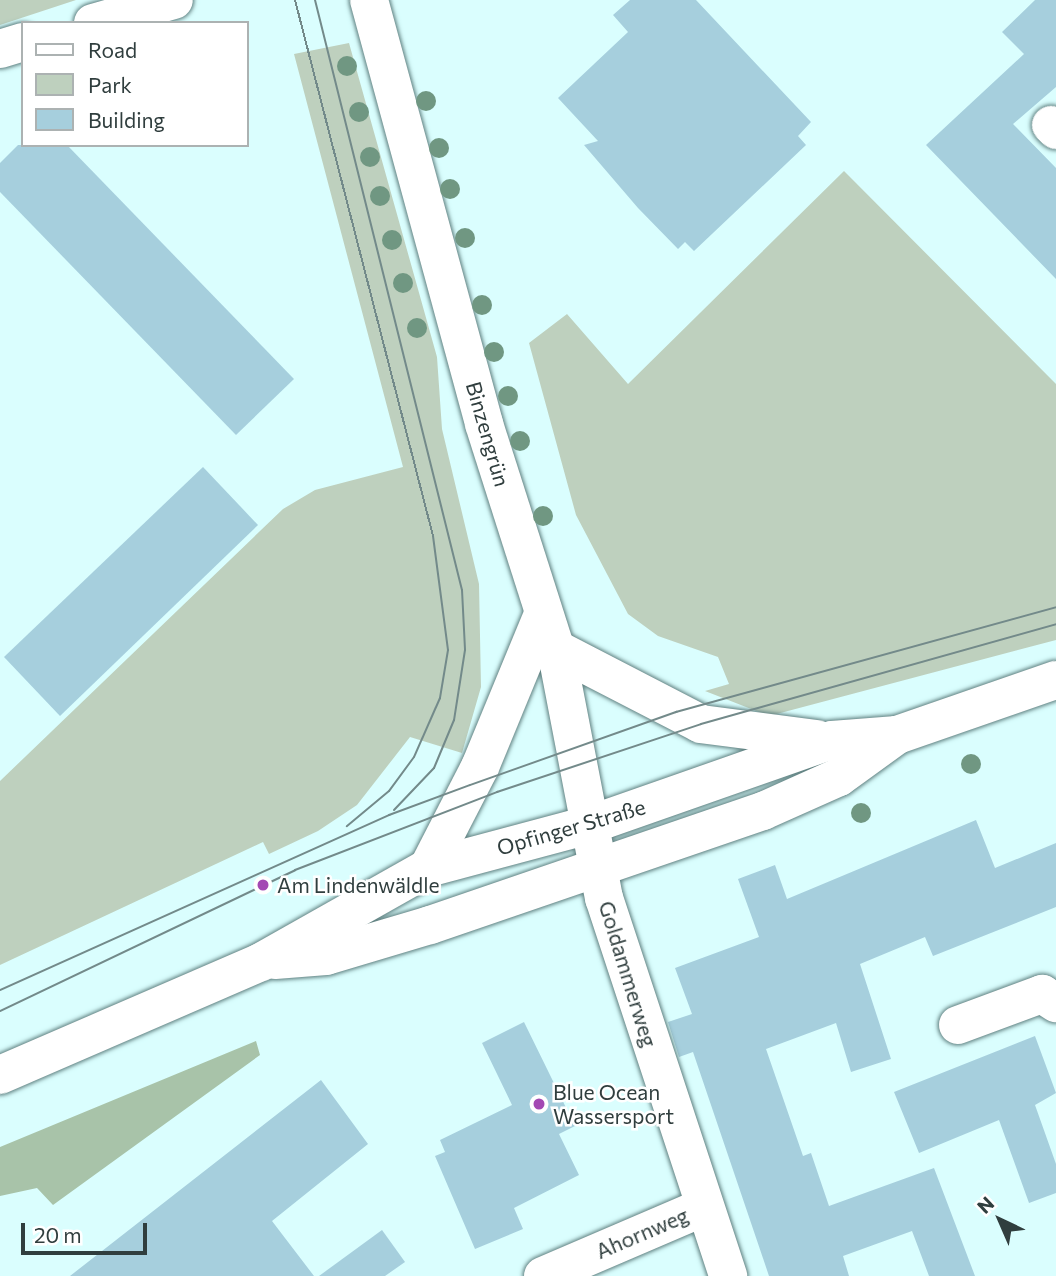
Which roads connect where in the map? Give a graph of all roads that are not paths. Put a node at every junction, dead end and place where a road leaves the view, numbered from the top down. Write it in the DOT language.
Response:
graph roads {
  1 [pos="174,0"];
  2 [pos="369,0"];
  3 [pos="100,21"];
  4 [pos="21,43"];
  5 [pos="0,49"];
  6 [pos="542,614"];
  7 [pos="556,649"];
  8 [pos="1056,680"];
  9 [pos="897,736"];
  10 [pos="832,740"];
  11 [pos="592,824"];
  12 [pos="428,868"];
  13 [pos="601,869"];
  14 [pos="261,962"];
  15 [pos="1056,1003"];
  16 [pos="958,1025"];
  17 [pos="0,1075"];
  18 [pos="704,1208"];
  19 [pos="543,1276"];
  20 [pos="728,1276"];
  1 -- 3 [label="street"];
  2 -- 6 [label="street, Binzengrün"];
  4 -- 5 [label="street"];
  6 -- 7 [label="street, Binzengrün"];
  6 -- 12 [label="street"];
  7 -- 10 [label="street"];
  7 -- 11 [label="street, Binzengrün"];
  8 -- 9 [label="street, Opfinger Straße"];
  9 -- 10 [label="street, Opfinger Straße"];
  9 -- 13 [label="street, Opfinger Straße"];
  10 -- 11 [label="street, Opfinger Straße"];
  11 -- 12 [label="street, Opfinger Straße"];
  11 -- 13 [label="street, Binzengrün"];
  12 -- 14 [label="street, Opfinger Straße"];
  13 -- 14 [label="street, Opfinger Straße"];
  13 -- 18 [label="street, Goldammerweg"];
  14 -- 17 [label="street, Opfinger Straße"];
  15 -- 16 [label="street"];
  18 -- 19 [label="street, Ahornweg"];
  18 -- 20 [label="street, Goldammerweg"];
}
